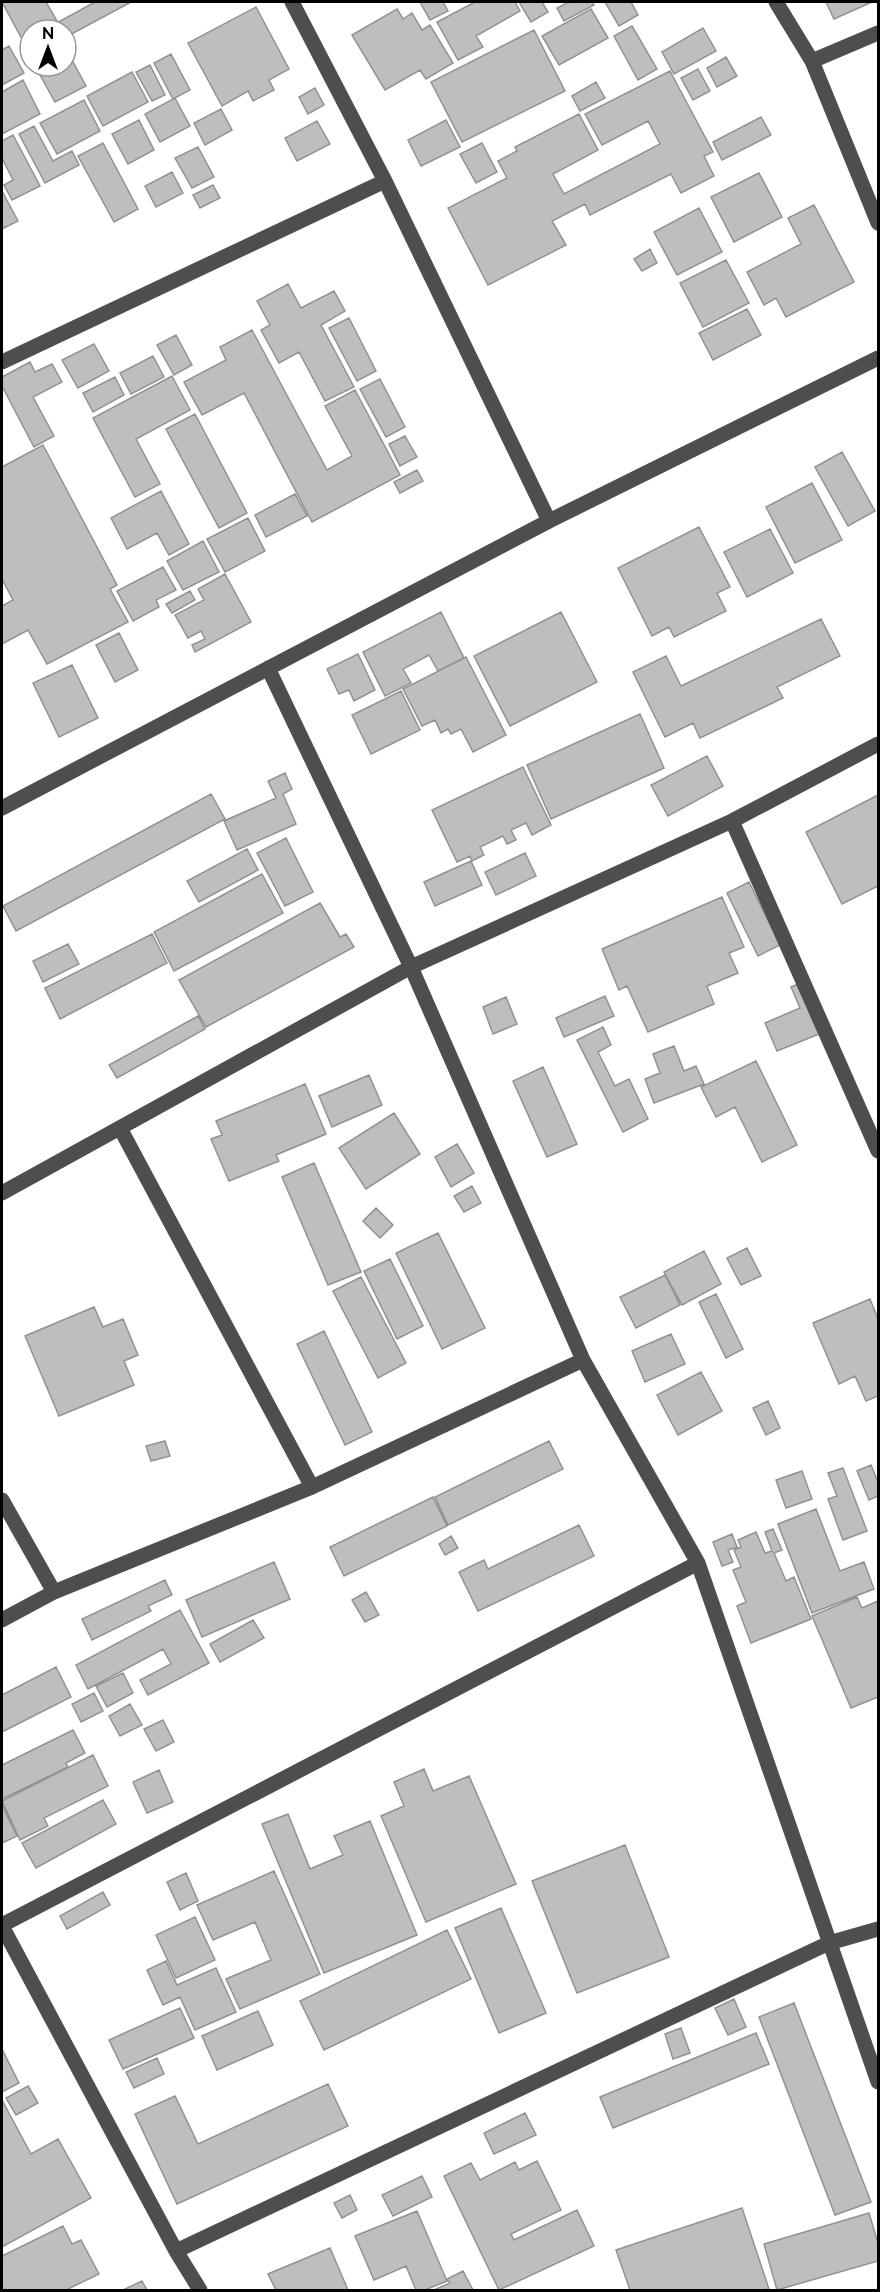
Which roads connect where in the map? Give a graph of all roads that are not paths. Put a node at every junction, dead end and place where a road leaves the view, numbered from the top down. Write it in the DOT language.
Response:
graph roads {
  1 [pos="292,2"];
  2 [pos="776,2"];
  3 [pos="879,33"];
  4 [pos="812,61"];
  5 [pos="386,182"];
  6 [pos="879,223"];
  7 [pos="879,358"];
  8 [pos="2,362"];
  9 [pos="549,521"];
  10 [pos="268,668"];
  11 [pos="879,744"];
  12 [pos="2,808"];
  13 [pos="732,820"];
  14 [pos="411,968"];
  15 [pos="120,1128"];
  16 [pos="879,1151"];
  17 [pos="2,1193"];
  18 [pos="583,1360"];
  19 [pos="312,1487"];
  20 [pos="2,1500"];
  21 [pos="698,1563"];
  22 [pos="54,1592"];
  23 [pos="2,1620"];
  24 [pos="2,1926"];
  25 [pos="879,1929"];
  26 [pos="829,1943"];
  27 [pos="879,2082"];
  28 [pos="176,2251"];
  29 [pos="200,2290"];
  1 -- 5 [label="street"];
  2 -- 4 [label="street"];
  3 -- 4 [label="street"];
  4 -- 6 [label="street"];
  5 -- 8 [label="street"];
  5 -- 9 [label="street"];
  7 -- 9 [label="street"];
  9 -- 10 [label="street"];
  10 -- 12 [label="street"];
  10 -- 14 [label="street"];
  11 -- 13 [label="street"];
  13 -- 14 [label="street"];
  13 -- 16 [label="street"];
  14 -- 15 [label="street"];
  14 -- 18 [label="street"];
  15 -- 17 [label="street"];
  15 -- 19 [label="street"];
  18 -- 19 [label="street"];
  18 -- 21 [label="street"];
  19 -- 22 [label="street"];
  20 -- 22 [label="street"];
  21 -- 24 [label="street"];
  21 -- 26 [label="street"];
  22 -- 23 [label="street"];
  24 -- 28 [label="street"];
  25 -- 26 [label="street"];
  26 -- 27 [label="street"];
  26 -- 28 [label="street"];
  28 -- 29 [label="street"];
}
